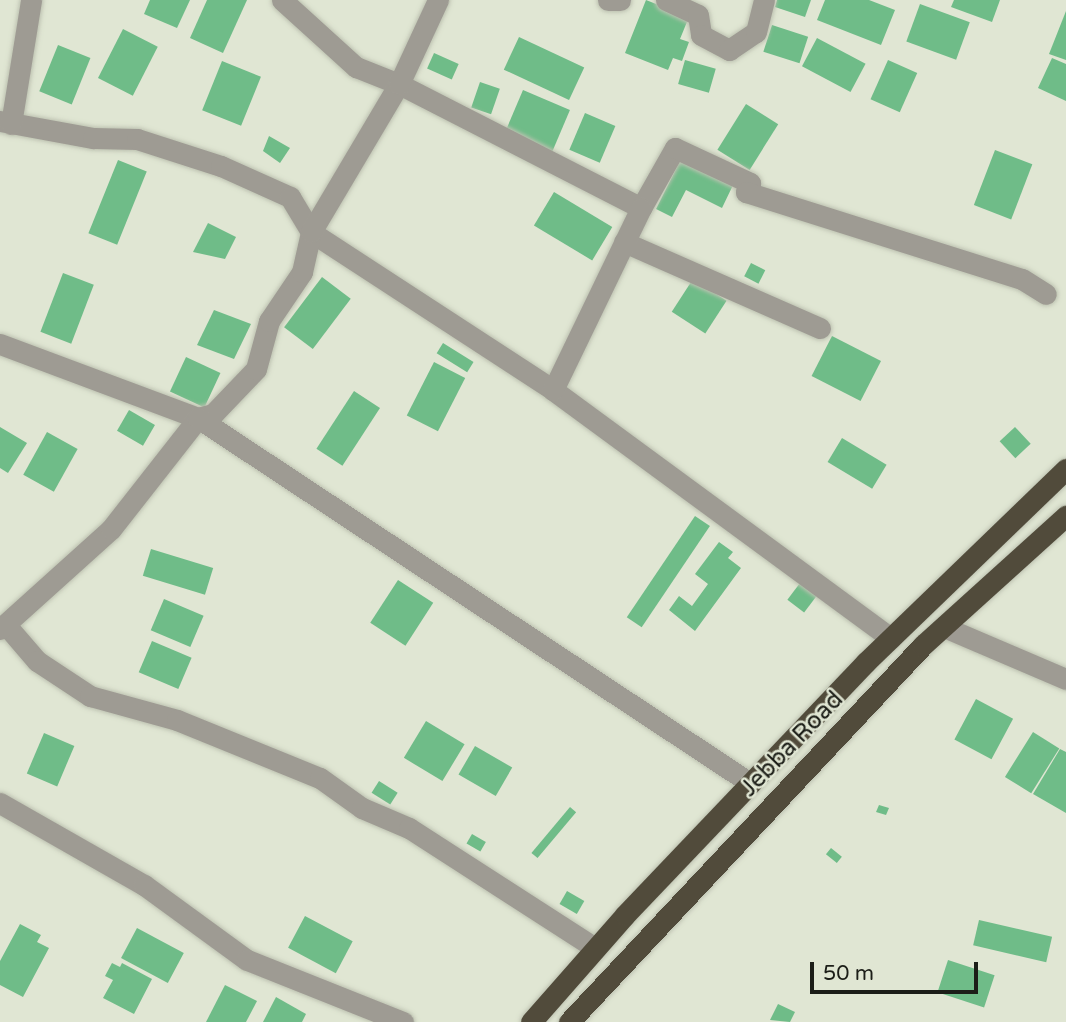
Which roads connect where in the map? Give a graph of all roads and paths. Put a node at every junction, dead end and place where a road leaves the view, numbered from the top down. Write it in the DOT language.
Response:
graph roads {
  1 [pos="31,0"];
  2 [pos="282,0"];
  3 [pos="438,0"];
  4 [pos="608,0"];
  5 [pos="620,0"];
  6 [pos="666,0"];
  7 [pos="764,0"];
  8 [pos="399,84"];
  9 [pos="5,123"];
  10 [pos="640,208"];
  11 [pos="311,232"];
  12 [pos="624,242"];
  13 [pos="1046,294"];
  14 [pos="820,328"];
  15 [pos="0,344"];
  16 [pos="553,390"];
  17 [pos="198,418"];
  18 [pos="1066,469"];
  19 [pos="1066,516"];
  20 [pos="3,627"];
  21 [pos="944,628"];
  22 [pos="891,638"];
  23 [pos="1066,680"];
  24 [pos="750,783"];
  25 [pos="0,803"];
  26 [pos="595,948"];
  27 [pos="403,1022"];
  28 [pos="531,1022"];
  29 [pos="569,1022"];
  1 -- 9 [label="street"];
  2 -- 8 [label="street"];
  3 -- 8 [label="street"];
  4 -- 5 [label="street"];
  6 -- 7 [label="street"];
  8 -- 10 [label="street"];
  8 -- 11 [label="street"];
  9 -- 11 [label="street"];
  10 -- 12 [label="street"];
  10 -- 13 [label="street"];
  11 -- 16 [label="street"];
  11 -- 17 [label="street"];
  12 -- 14 [label="street"];
  12 -- 16 [label="street"];
  15 -- 17 [label="street"];
  16 -- 22 [label="street"];
  17 -- 20 [label="street"];
  17 -- 24 [label="street"];
  18 -- 22 [label="highway"];
  19 -- 21 [label="highway, Jebba Road"];
  20 -- 26 [label="street"];
  21 -- 23 [label="street"];
  21 -- 29 [label="highway, Jebba Road"];
  22 -- 24 [label="highway"];
  24 -- 26 [label="highway"];
  25 -- 27 [label="street"];
  26 -- 28 [label="highway"];
}
